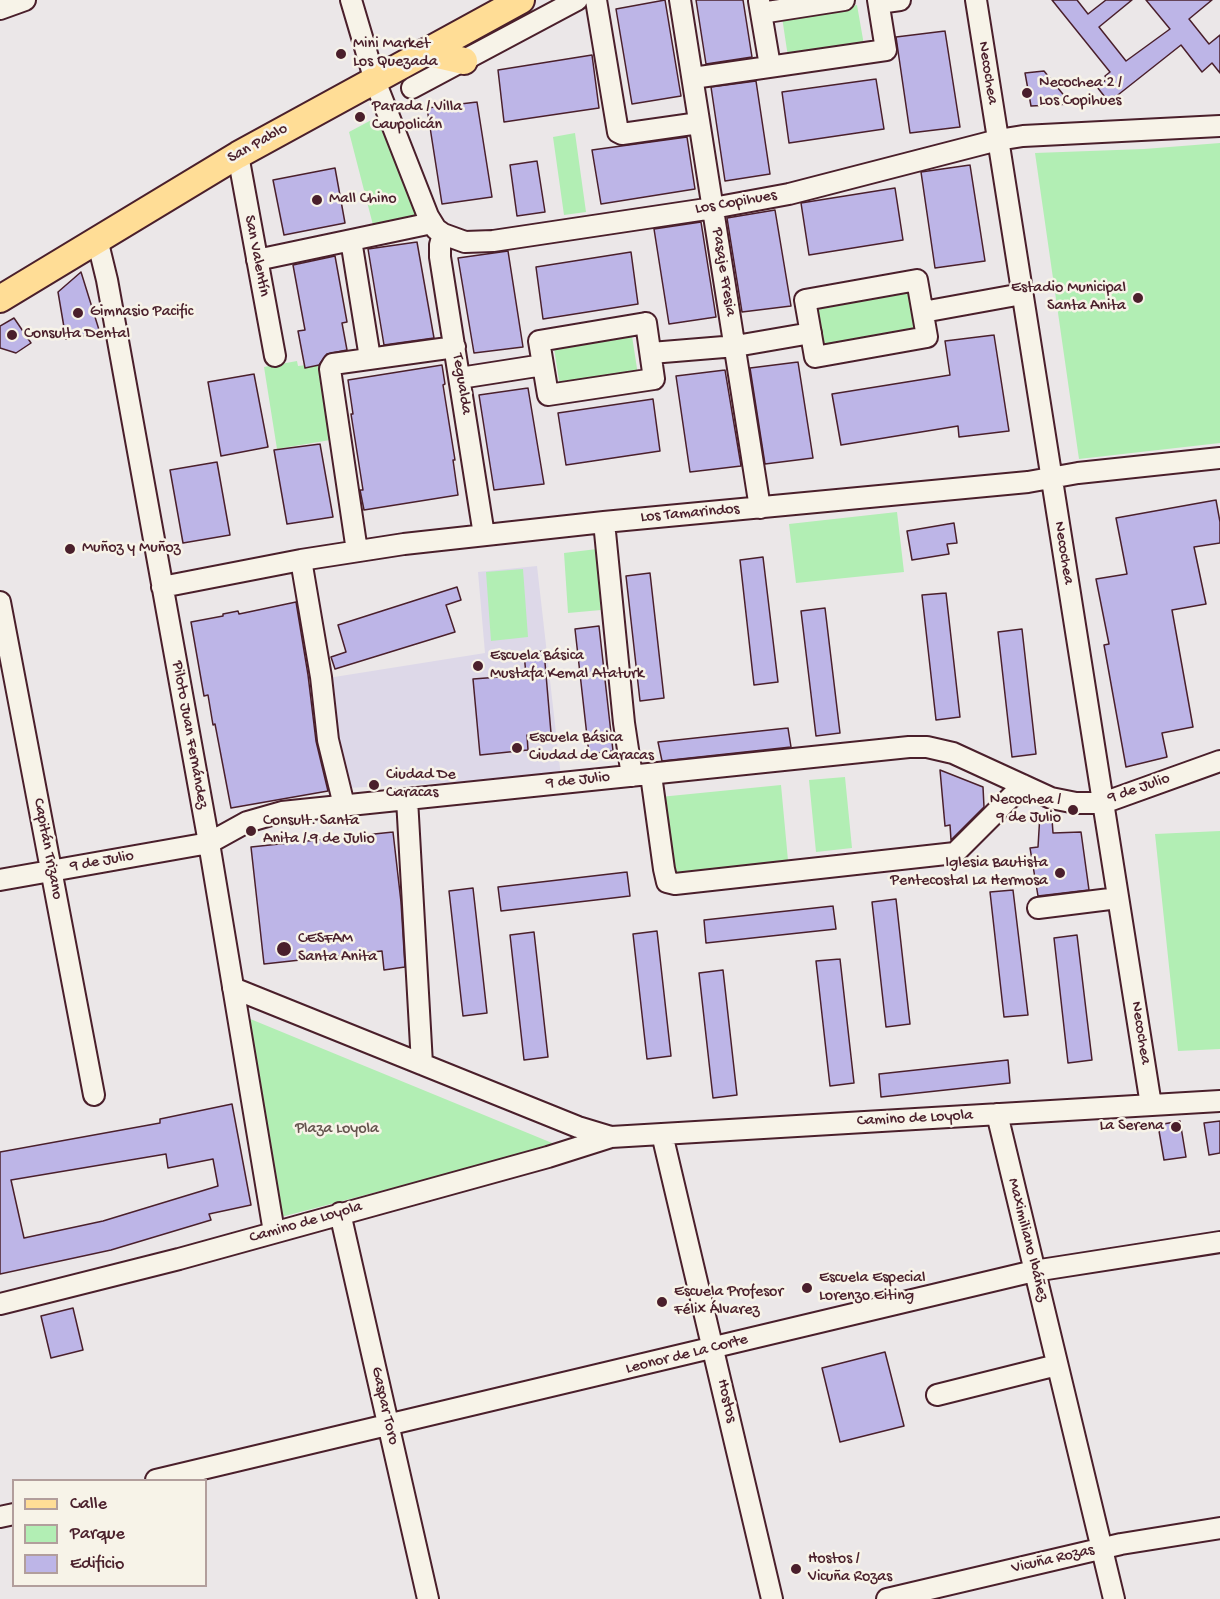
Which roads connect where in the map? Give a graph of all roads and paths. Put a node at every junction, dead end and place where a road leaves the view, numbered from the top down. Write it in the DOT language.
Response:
graph roads {
  1 [pos="25,0"];
  2 [pos="351,0"];
  3 [pos="521,0"];
  4 [pos="577,0"];
  5 [pos="596,0"];
  6 [pos="680,0"];
  7 [pos="844,0"];
  8 [pos="900,0"];
  9 [pos="976,0"];
  10 [pos="879,2"];
  11 [pos="760,6"];
  12 [pos="0,9"];
  13 [pos="425,52"];
  14 [pos="464,60"];
  15 [pos="770,66"];
  16 [pos="693,78"];
  17 [pos="375,81"];
  18 [pos="412,88"];
  19 [pos="699,123"];
  20 [pos="1220,126"];
  21 [pos="998,140"];
  22 [pos="237,155"];
  23 [pos="712,208"];
  24 [pos="438,229"];
  25 [pos="97,239"];
  26 [pos="351,240"];
  27 [pos="257,260"];
  28 [pos="1022,294"];
  29 [pos="0,299"];
  30 [pos="923,312"];
  31 [pos="811,333"];
  32 [pos="455,346"];
  33 [pos="735,346"];
  34 [pos="651,353"];
  35 [pos="275,356"];
  36 [pos="370,358"];
  37 [pos="543,365"];
  38 [pos="460,378"];
  39 [pos="1220,458"];
  40 [pos="1052,478"];
  41 [pos="759,508"];
  42 [pos="604,522"];
  43 [pos="484,535"];
  44 [pos="357,551"];
  45 [pos="301,560"];
  46 [pos="162,587"];
  47 [pos="0,602"];
  48 [pos="1220,760"];
  49 [pos="641,775"];
  50 [pos="1023,785"];
  51 [pos="407,799"];
  52 [pos="1103,802"];
  53 [pos="344,805"];
  54 [pos="209,843"];
  55 [pos="52,871"];
  56 [pos="0,880"];
  57 [pos="1118,898"];
  58 [pos="1038,908"];
  59 [pos="233,988"];
  60 [pos="422,1064"];
  61 [pos="94,1095"];
  62 [pos="1220,1101"];
  63 [pos="1151,1105"];
  64 [pos="997,1114"];
  65 [pos="662,1134"];
  66 [pos="611,1137"];
  67 [pos="340,1213"];
  68 [pos="274,1232"];
  69 [pos="1220,1242"];
  70 [pos="1034,1271"];
  71 [pos="0,1304"];
  72 [pos="714,1348"];
  73 [pos="1057,1365"];
  74 [pos="937,1395"];
  75 [pos="388,1426"];
  76 [pos="160,1479"];
  77 [pos="1220,1528"];
  78 [pos="1102,1548"];
  79 [pos="428,1599"];
  80 [pos="772,1599"];
  81 [pos="887,1599"];
  82 [pos="1114,1599"];
  1 -- 12 [label="street"];
  2 -- 17 [label="street, Tegualda"];
  3 -- 13 [label="main road, San Pablo"];
  4 -- 14 [label="street"];
  5 -- 19 [label="street"];
  6 -- 16 [label="street, Pasaje Fresia"];
  7 -- 11 [label="street"];
  8 -- 10 [label="street"];
  9 -- 21 [label="street, Necochea"];
  10 -- 15 [label="street"];
  11 -- 15 [label="street"];
  13 -- 14 [label="main road"];
  13 -- 17 [label="main road, San Pablo"];
  14 -- 18 [label="street"];
  15 -- 16 [label="street"];
  16 -- 19 [label="street, Pasaje Fresia"];
  17 -- 22 [label="main road, San Pablo"];
  17 -- 24 [label="street, Tegualda"];
  19 -- 23 [label="street, Pasaje Fresia"];
  20 -- 21 [label="street, Los Copihues"];
  21 -- 23 [label="street, Los Copihues"];
  21 -- 28 [label="street, Necochea"];
  22 -- 25 [label="main road, San Pablo"];
  22 -- 27 [label="street, San Valentín"];
  23 -- 24 [label="street, Los Copihues"];
  23 -- 33 [label="street, Pasaje Fresia"];
  24 -- 26 [label="street, Los Copihues"];
  24 -- 32 [label="street, Tegualda"];
  25 -- 29 [label="main road, San Pablo"];
  25 -- 46 [label="street, Piloto Juan Fernández"];
  26 -- 27 [label="street, Los Copihues"];
  26 -- 36 [label="street"];
  27 -- 35 [label="street, San Valentín"];
  28 -- 30 [label="street"];
  28 -- 40 [label="street, Necochea"];
  30 -- 31 [label="street"];
  30 -- 31 [label="street"];
  31 -- 33 [label="street"];
  32 -- 36 [label="street"];
  32 -- 38 [label="street, Tegualda"];
  33 -- 34 [label="street"];
  33 -- 41 [label="street, Pasaje Fresia"];
  34 -- 37 [label="street"];
  34 -- 37 [label="street"];
  36 -- 44 [label="street"];
  37 -- 38 [label="street"];
  38 -- 43 [label="street, Tegualda"];
  39 -- 40 [label="street, Los Tamarindos"];
  40 -- 41 [label="street, Los Tamarindos"];
  40 -- 52 [label="street, Necochea"];
  41 -- 42 [label="street, Los Tamarindos"];
  42 -- 43 [label="street, Los Tamarindos"];
  42 -- 49 [label="street"];
  43 -- 44 [label="street, Los Tamarindos"];
  44 -- 45 [label="street, Los Tamarindos"];
  45 -- 46 [label="street, Los Tamarindos"];
  45 -- 53 [label="street"];
  46 -- 54 [label="street, Piloto Juan Fernández"];
  47 -- 55 [label="street, Capitán Trizano"];
  48 -- 52 [label="street, 9 de Julio"];
  49 -- 50 [label="street, 9 de Julio"];
  49 -- 50 [label="street"];
  49 -- 51 [label="street, 9 de Julio"];
  50 -- 52 [label="street, 9 de Julio"];
  51 -- 53 [label="street, 9 de Julio"];
  51 -- 60 [label="street"];
  52 -- 57 [label="street, Necochea"];
  53 -- 54 [label="street, 9 de Julio"];
  54 -- 55 [label="street, 9 de Julio"];
  54 -- 59 [label="street, Piloto Juan Fernández"];
  55 -- 56 [label="street, 9 de Julio"];
  55 -- 61 [label="street, Capitán Trizano"];
  57 -- 58 [label="street"];
  57 -- 63 [label="street, Necochea"];
  59 -- 60 [label="street, Camino de Loyola"];
  59 -- 68 [label="street, Piloto Juan Fernández"];
  60 -- 66 [label="street, Camino de Loyola"];
  62 -- 63 [label="street, Camino de Loyola"];
  63 -- 64 [label="street, Camino de Loyola"];
  64 -- 65 [label="street, Camino de Loyola"];
  64 -- 70 [label="street, Maximiliano Ibáñez"];
  65 -- 66 [label="street, Camino de Loyola"];
  65 -- 72 [label="street, Hostos"];
  66 -- 67 [label="street, Camino de Loyola"];
  67 -- 68 [label="street, Camino de Loyola"];
  67 -- 75 [label="street, Gaspar Toro"];
  68 -- 71 [label="street, Camino de Loyola"];
  69 -- 70 [label="street, Leonor de La Corte"];
  70 -- 72 [label="street, Leonor de La Corte"];
  70 -- 73 [label="street, Maximiliano Ibáñez"];
  72 -- 75 [label="street, Leonor de La Corte"];
  72 -- 80 [label="street, Hostos"];
  73 -- 74 [label="street"];
  73 -- 78 [label="street, Maximiliano Ibáñez"];
  75 -- 76 [label="street, Leonor de La Corte"];
  75 -- 79 [label="street, Gaspar Toro"];
  77 -- 78 [label="street, Vicuña Rozas"];
  78 -- 81 [label="street, Vicuña Rozas"];
  78 -- 82 [label="street, Maximiliano Ibáñez"];
}
